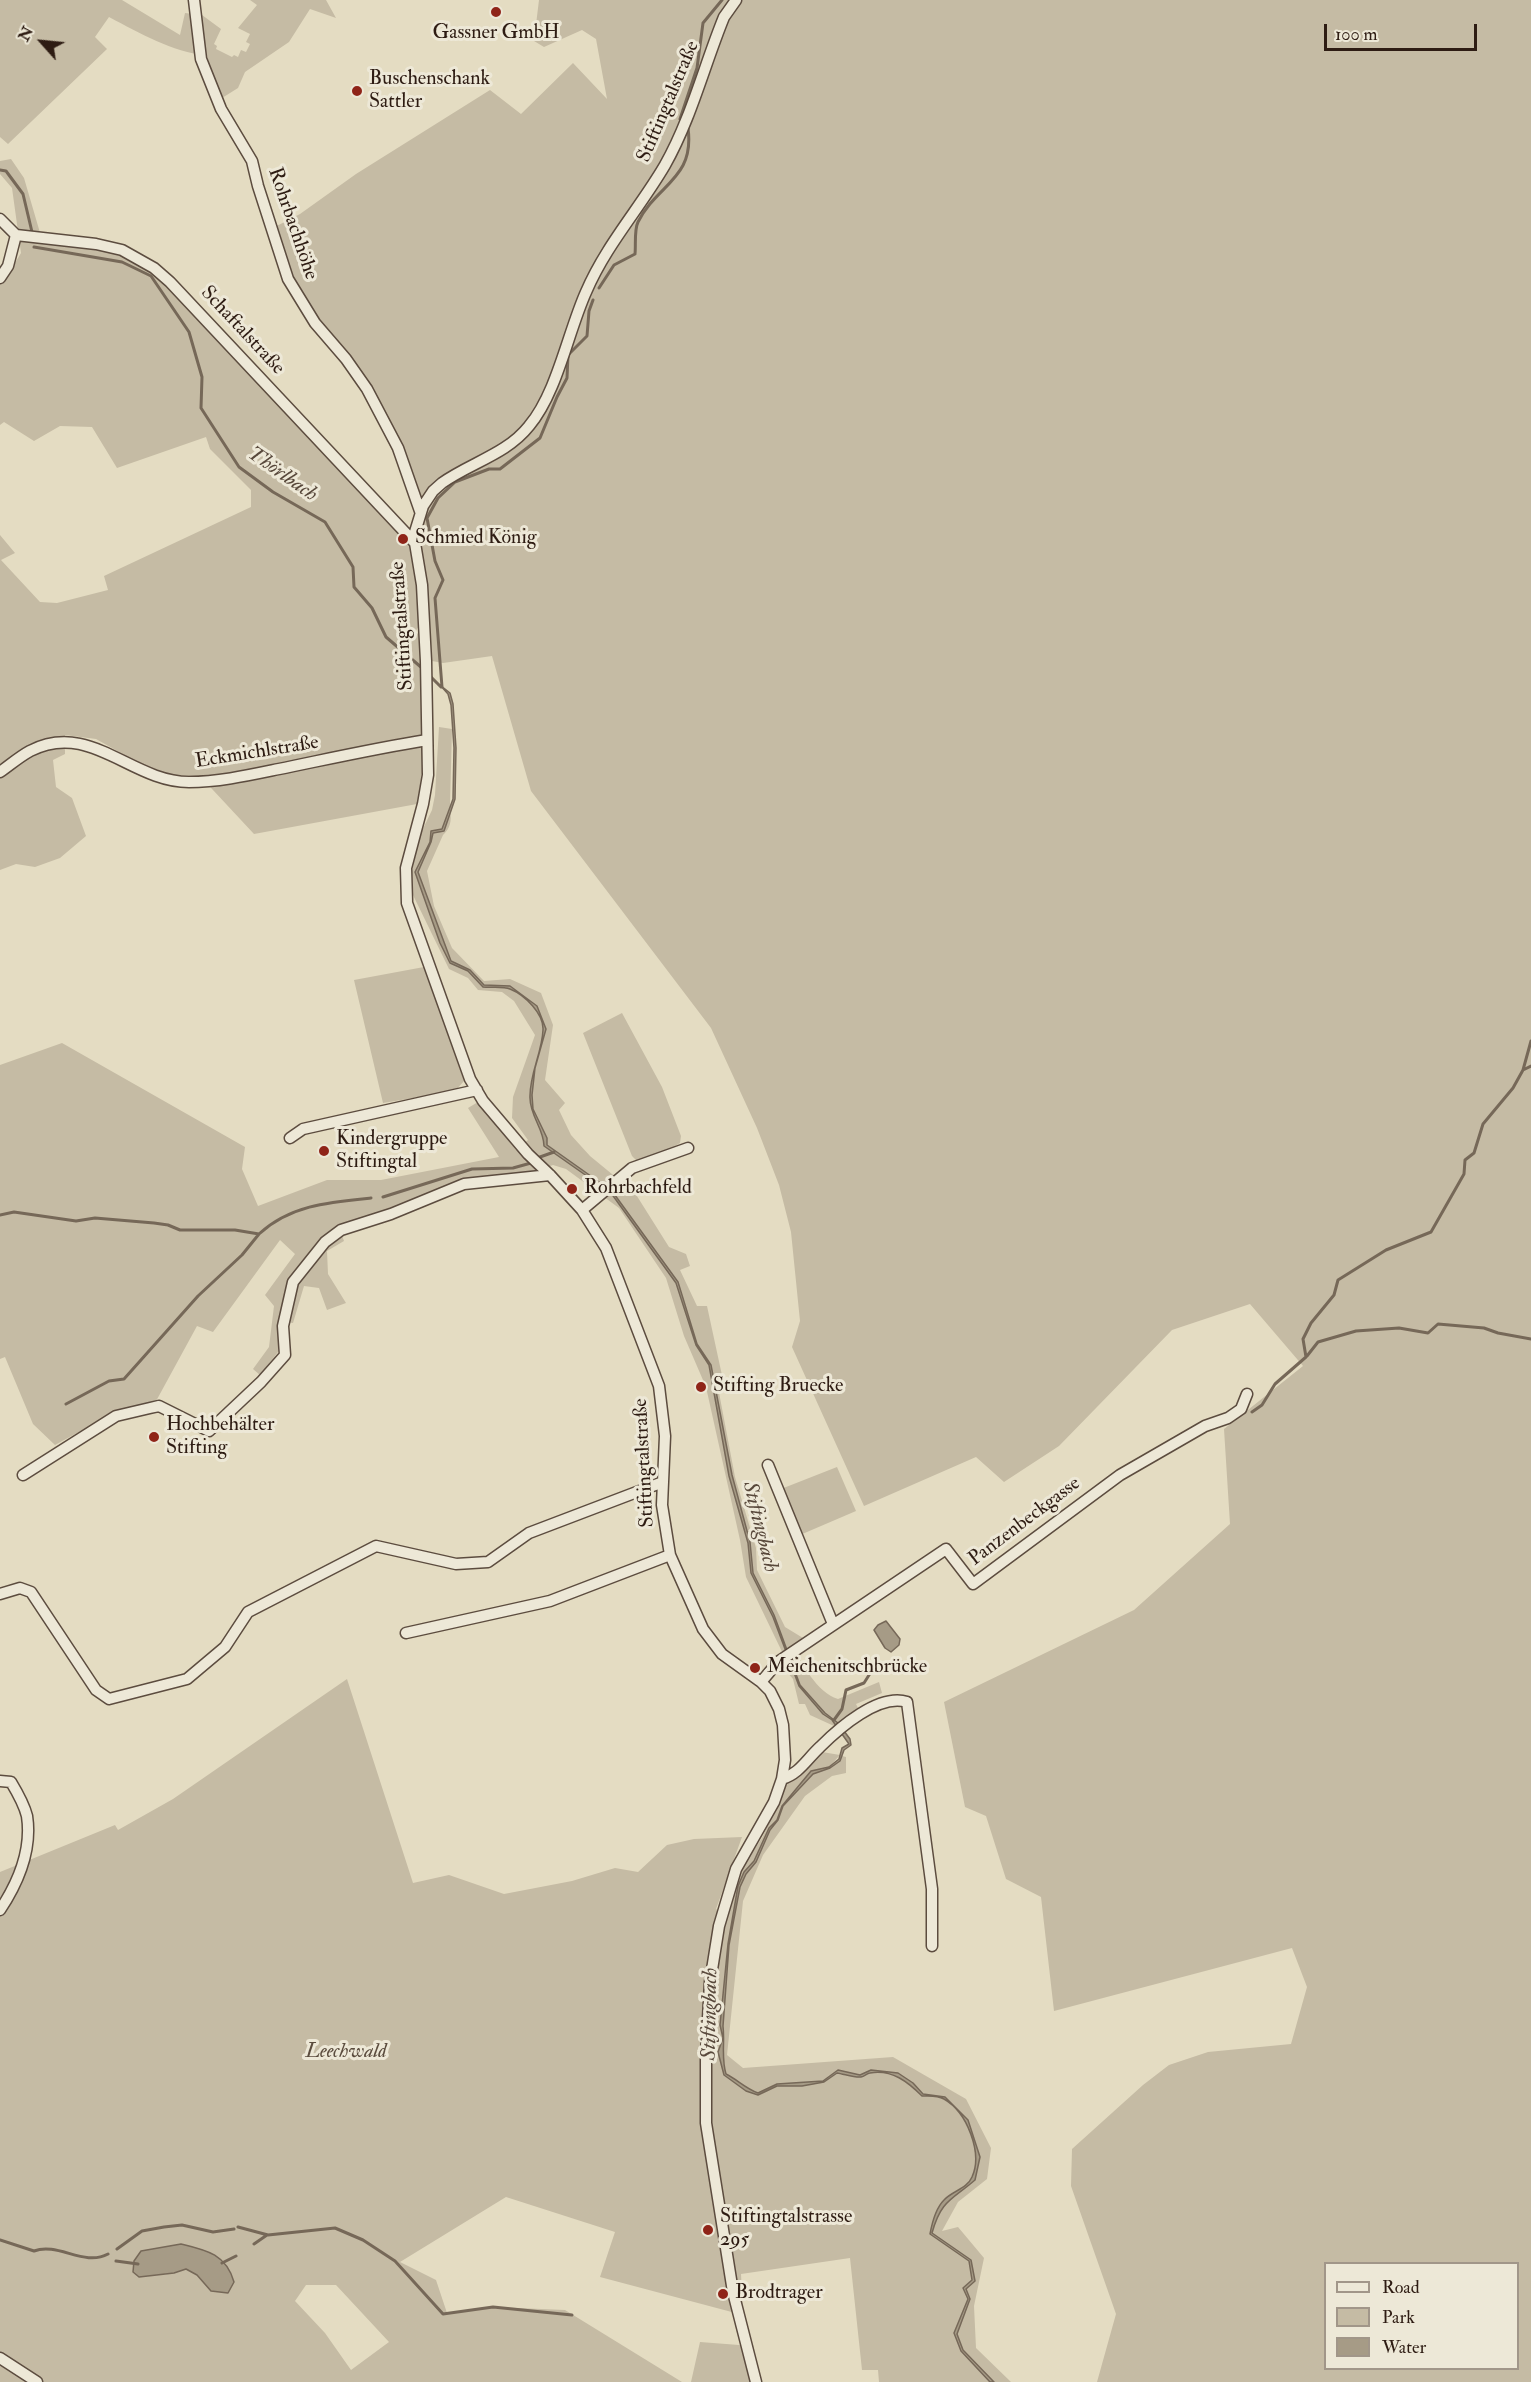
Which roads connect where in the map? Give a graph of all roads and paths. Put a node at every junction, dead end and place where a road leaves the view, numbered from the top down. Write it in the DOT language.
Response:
graph roads {
  1 [pos="194,0"];
  2 [pos="736,0"];
  3 [pos="0,219"];
  4 [pos="16,234"];
  5 [pos="0,278"];
  6 [pos="420,511"];
  7 [pos="415,543"];
  8 [pos="427,740"];
  9 [pos="0,772"];
  10 [pos="477,1090"];
  11 [pos="290,1138"];
  12 [pos="688,1148"];
  13 [pos="550,1175"];
  14 [pos="582,1210"];
  15 [pos="1247,1394"];
  16 [pos="768,1465"];
  17 [pos="23,1474"];
  18 [pos="663,1482"];
  19 [pos="670,1555"];
  20 [pos="0,1594"];
  21 [pos="833,1624"];
  22 [pos="406,1633"];
  23 [pos="761,1682"];
  24 [pos="782,1779"];
  25 [pos="0,1781"];
  26 [pos="0,1910"];
  27 [pos="932,1946"];
  28 [pos="0,2358"];
  29 [pos="37,2382"];
  30 [pos="756,2382"];
  1 -- 6 [label="street, Rohrbachhöhe"];
  2 -- 6 [label="street, Stiftingtalstraße"];
  3 -- 4 [label="street"];
  4 -- 5 [label="street"];
  4 -- 7 [label="street, Schaftalstraße"];
  6 -- 7 [label="street, Stiftingtalstraße"];
  7 -- 8 [label="street, Stiftingtalstraße"];
  8 -- 9 [label="street, Eckmichlstraße"];
  8 -- 10 [label="street, Stiftingtalstraße"];
  10 -- 11 [label="street"];
  10 -- 13 [label="street, Stiftingtalstraße"];
  12 -- 14 [label="street"];
  13 -- 14 [label="street, Stiftingtalstraße"];
  13 -- 17 [label="street"];
  14 -- 18 [label="street, Stiftingtalstraße"];
  15 -- 21 [label="street, Panzenbeckgasse"];
  16 -- 21 [label="street"];
  18 -- 19 [label="street, Stiftingtalstraße"];
  18 -- 20 [label="street"];
  19 -- 22 [label="street"];
  19 -- 23 [label="street, Stiftingtalstraße"];
  21 -- 23 [label="street, Panzenbeckgasse"];
  23 -- 24 [label="street, Stiftingtalstraße"];
  24 -- 27 [label="street"];
  24 -- 30 [label="street, Stiftingtalstraße"];
  25 -- 26 [label="street"];
  28 -- 29 [label="street"];
}
